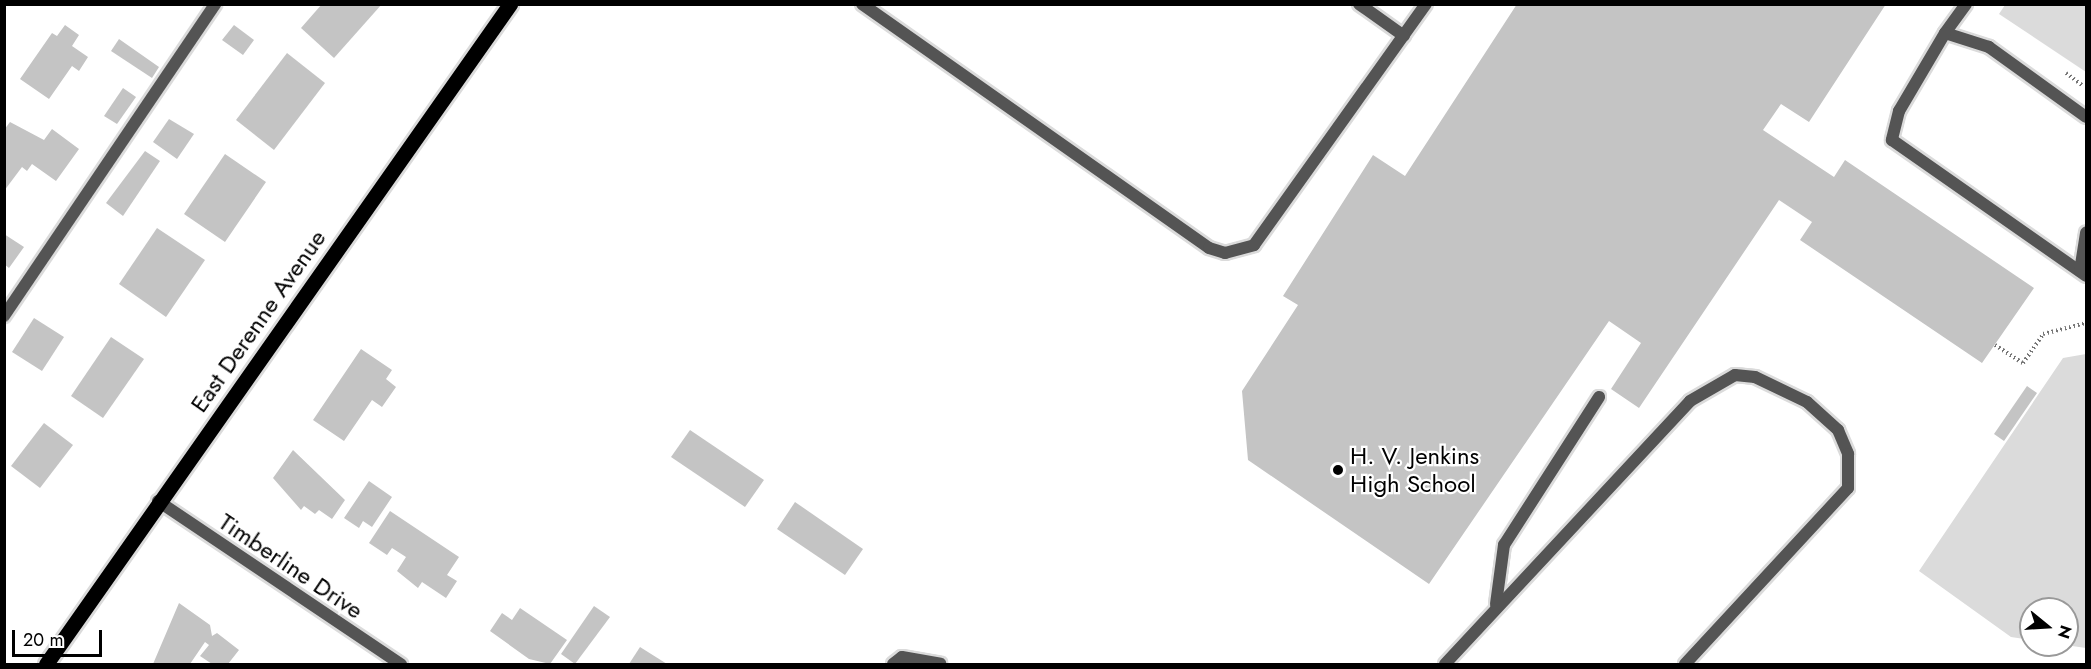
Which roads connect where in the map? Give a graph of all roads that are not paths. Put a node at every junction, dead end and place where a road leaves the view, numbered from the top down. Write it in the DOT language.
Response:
graph roads {
  1 [pos="215,4"];
  2 [pos="510,4"];
  3 [pos="862,4"];
  4 [pos="1359,4"];
  5 [pos="1426,4"];
  6 [pos="1966,4"];
  7 [pos="1945,33"];
  8 [pos="1404,36"];
  9 [pos="2086,117"];
  10 [pos="2086,232"];
  11 [pos="2083,273"];
  12 [pos="4,316"];
  13 [pos="1599,397"];
  14 [pos="158,501"];
  15 [pos="1496,605"];
  16 [pos="46,664"];
  17 [pos="401,664"];
  18 [pos="893,664"];
  19 [pos="940,664"];
  20 [pos="1445,664"];
  21 [pos="1685,664"];
  1 -- 12 [label="street"];
  2 -- 14 [label="main road, East Derenne Avenue"];
  3 -- 8 [label="street"];
  4 -- 8 [label="street"];
  5 -- 8 [label="street"];
  6 -- 7 [label="street"];
  7 -- 9 [label="street"];
  7 -- 11 [label="street"];
  10 -- 11 [label="street"];
  13 -- 15 [label="street"];
  14 -- 16 [label="main road, East Derenne Avenue"];
  14 -- 17 [label="street, Timberline Drive"];
  15 -- 20 [label="street"];
  15 -- 21 [label="street"];
  18 -- 19 [label="street"];
}
